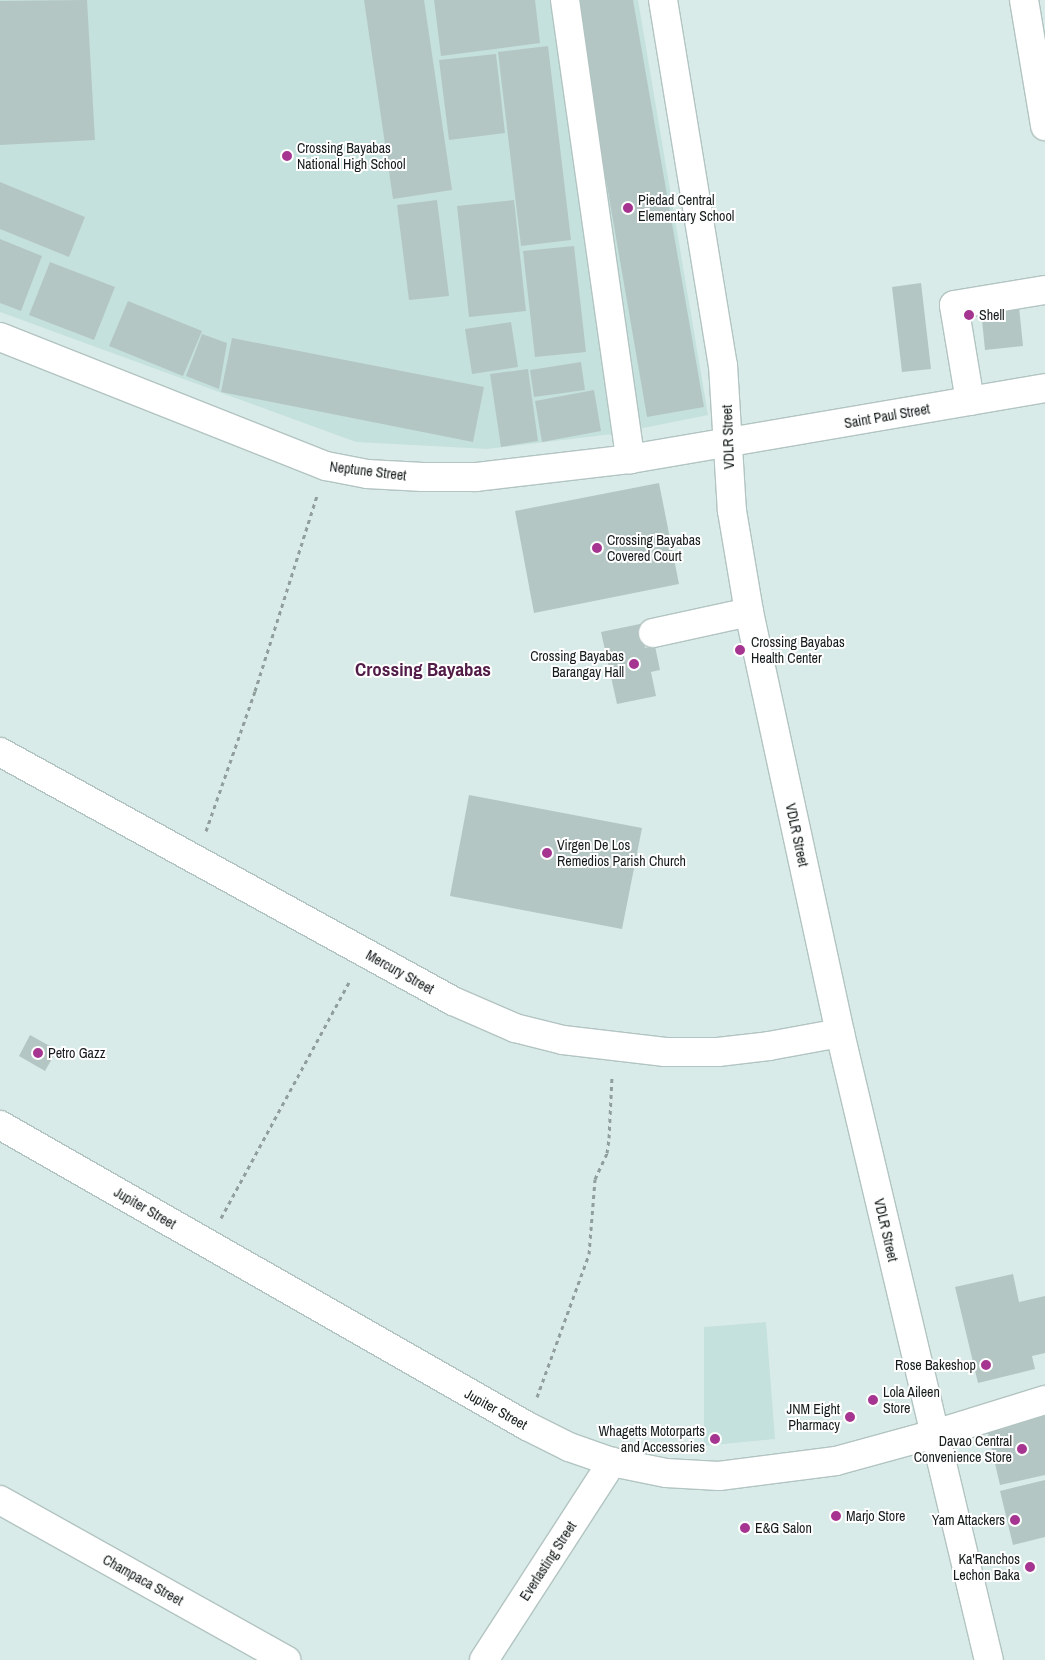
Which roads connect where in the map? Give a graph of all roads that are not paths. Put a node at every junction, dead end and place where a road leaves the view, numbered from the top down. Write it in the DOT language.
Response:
graph roads {
  1 [pos="565,0"];
  2 [pos="663,0"];
  3 [pos="1024,0"];
  4 [pos="1045,126"];
  5 [pos="1045,290"];
  6 [pos="0,337"];
  7 [pos="1045,388"];
  8 [pos="970,401"];
  9 [pos="729,443"];
  10 [pos="630,459"];
  11 [pos="749,612"];
  12 [pos="653,633"];
  13 [pos="0,752"];
  14 [pos="840,1033"];
  15 [pos="0,1125"];
  16 [pos="1045,1400"];
  17 [pos="935,1434"];
  18 [pos="612,1462"];
  19 [pos="0,1500"];
  20 [pos="286,1660"];
  21 [pos="484,1660"];
  22 [pos="988,1660"];
  1 -- 10 [label="street"];
  2 -- 9 [label="street, VDLR Street"];
  3 -- 4 [label="street"];
  5 -- 8 [label="street"];
  6 -- 10 [label="street, Neptune Street"];
  7 -- 8 [label="street, Saint Paul Street"];
  8 -- 9 [label="street, Saint Paul Street"];
  9 -- 10 [label="street, Neptune Street"];
  9 -- 11 [label="street, VDLR Street"];
  11 -- 12 [label="street"];
  11 -- 14 [label="street, VDLR Street"];
  13 -- 14 [label="street, Mercury Street"];
  14 -- 17 [label="street, VDLR Street"];
  15 -- 18 [label="street, Jupiter Street"];
  16 -- 17 [label="street, Jupiter Street"];
  17 -- 18 [label="street, Jupiter Street"];
  17 -- 22 [label="street, VDLR Street"];
  18 -- 21 [label="street, Everlasting Street"];
  19 -- 20 [label="street, Champaca Street"];
}
